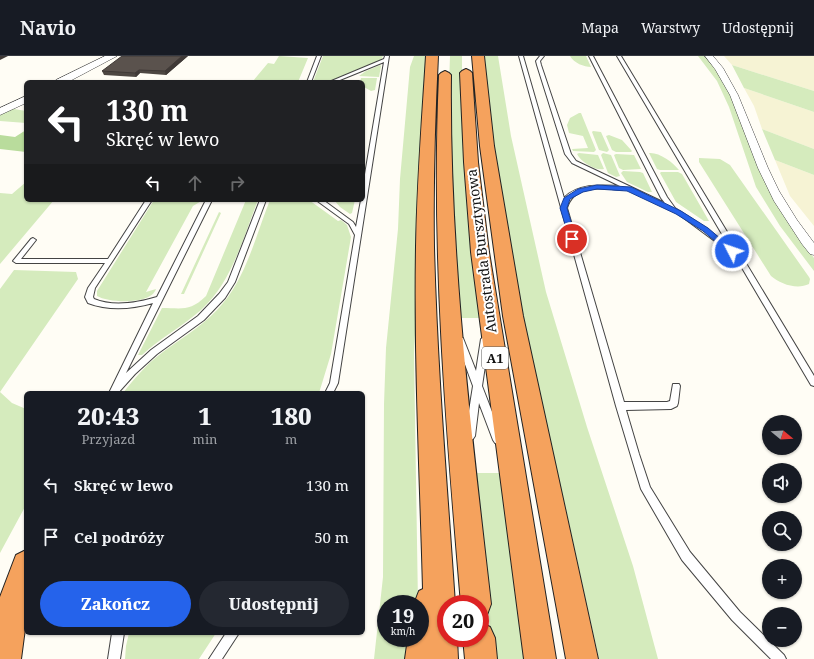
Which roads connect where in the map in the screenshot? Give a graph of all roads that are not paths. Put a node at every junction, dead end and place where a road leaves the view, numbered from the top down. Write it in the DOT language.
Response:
graph roads {
  1 [pos="112,56"];
  2 [pos="319,56"];
  3 [pos="432,56"];
  4 [pos="446,56"];
  5 [pos="466,56"];
  6 [pos="478,56"];
  7 [pos="521,56"];
  8 [pos="542,56"];
  9 [pos="591,56"];
  10 [pos="619,56"];
  11 [pos="709,56"];
  12 [pos="387,58"];
  13 [pos="64,80"];
  14 [pos="310,80"];
  15 [pos="336,80"];
  16 [pos="24,100"];
  17 [pos="0,112"];
  18 [pos="629,189"];
  19 [pos="365,192"];
  20 [pos="148,202"];
  21 [pos="208,202"];
  22 [pos="262,202"];
  23 [pos="322,202"];
  24 [pos="363,202"];
  25 [pos="564,208"];
  26 [pos="679,212"];
  27 [pos="358,235"];
  28 [pos="33,240"];
  29 [pos="814,251"];
  30 [pos="740,259"];
  31 [pos="109,261"];
  32 [pos="158,299"];
  33 [pos="451,317"];
  34 [pos="489,318"];
  35 [pos="334,383"];
  36 [pos="814,384"];
  37 [pos="478,386"];
  38 [pos="676,386"];
  39 [pos="113,391"];
  40 [pos="114,391"];
  41 [pos="330,391"];
  42 [pos="332,391"];
  43 [pos="620,406"];
  44 [pos="464,474"];
  45 [pos="512,475"];
  46 [pos="437,560"];
  47 [pos="24,569"];
  48 [pos="475,595"];
  49 [pos="573,613"];
  50 [pos="118,635"];
  51 [pos="232,635"];
  52 [pos="480,647"];
  53 [pos="5,659"];
  54 [pos="114,659"];
  55 [pos="215,659"];
  56 [pos="421,659"];
  57 [pos="442,659"];
  58 [pos="481,659"];
  59 [pos="540,659"];
  60 [pos="582,659"];
  61 [pos="587,659"];
  62 [pos="780,659"];
  1 -- 13 [label="street"];
  2 -- 14 [label="lane"];
  3 -- 46 [label="highway"];
  4 -- 33 [label="highway, Autostrada Bursztynowa"];
  5 -- 34 [label="highway, Autostrada Bursztynowa / A1"];
  6 -- 49 [label="highway"];
  7 -- 25 [label="lane"];
  8 -- 18 [label="lane"];
  9 -- 26 [label="lane"];
  10 -- 30 [label="lane"];
  11 -- 29 [label="street"];
  12 -- 15 [label="lane"];
  12 -- 19 [label="lane"];
  16 -- 17 [label="street"];
  18 -- 25 [label="lane"];
  18 -- 26 [label="lane"];
  20 -- 31 [label="lane"];
  21 -- 32 [label="lane"];
  22 -- 40 [label="lane"];
  23 -- 27 [label="lane"];
  24 -- 27 [label="lane"];
  25 -- 43 [label="lane"];
  26 -- 30 [label="lane"];
  27 -- 35 [label="lane"];
  28 -- 31 [label="lane"];
  30 -- 36 [label="lane"];
  31 -- 32 [label="lane"];
  32 -- 39 [label="lane"];
  33 -- 37 [label="lane"];
  33 -- 44 [label="highway, Autostrada Bursztynowa"];
  34 -- 37 [label="lane"];
  34 -- 45 [label="highway, Autostrada Bursztynowa / A1"];
  35 -- 41 [label="lane"];
  35 -- 42 [label="lane"];
  37 -- 44 [label="lane"];
  37 -- 45 [label="lane"];
  38 -- 43 [label="lane"];
  43 -- 62 [label="lane"];
  44 -- 48 [label="highway, Autostrada Bursztynowa"];
  45 -- 59 [label="highway, Autostrada Bursztynowa / A1"];
  46 -- 56 [label="highway"];
  46 -- 57 [label="highway"];
  47 -- 53 [label="highway"];
  49 -- 60 [label="highway"];
  49 -- 61 [label="highway"];
  50 -- 54 [label="lane"];
  51 -- 55 [label="lane"];
  52 -- 58 [label="highway"];
}
